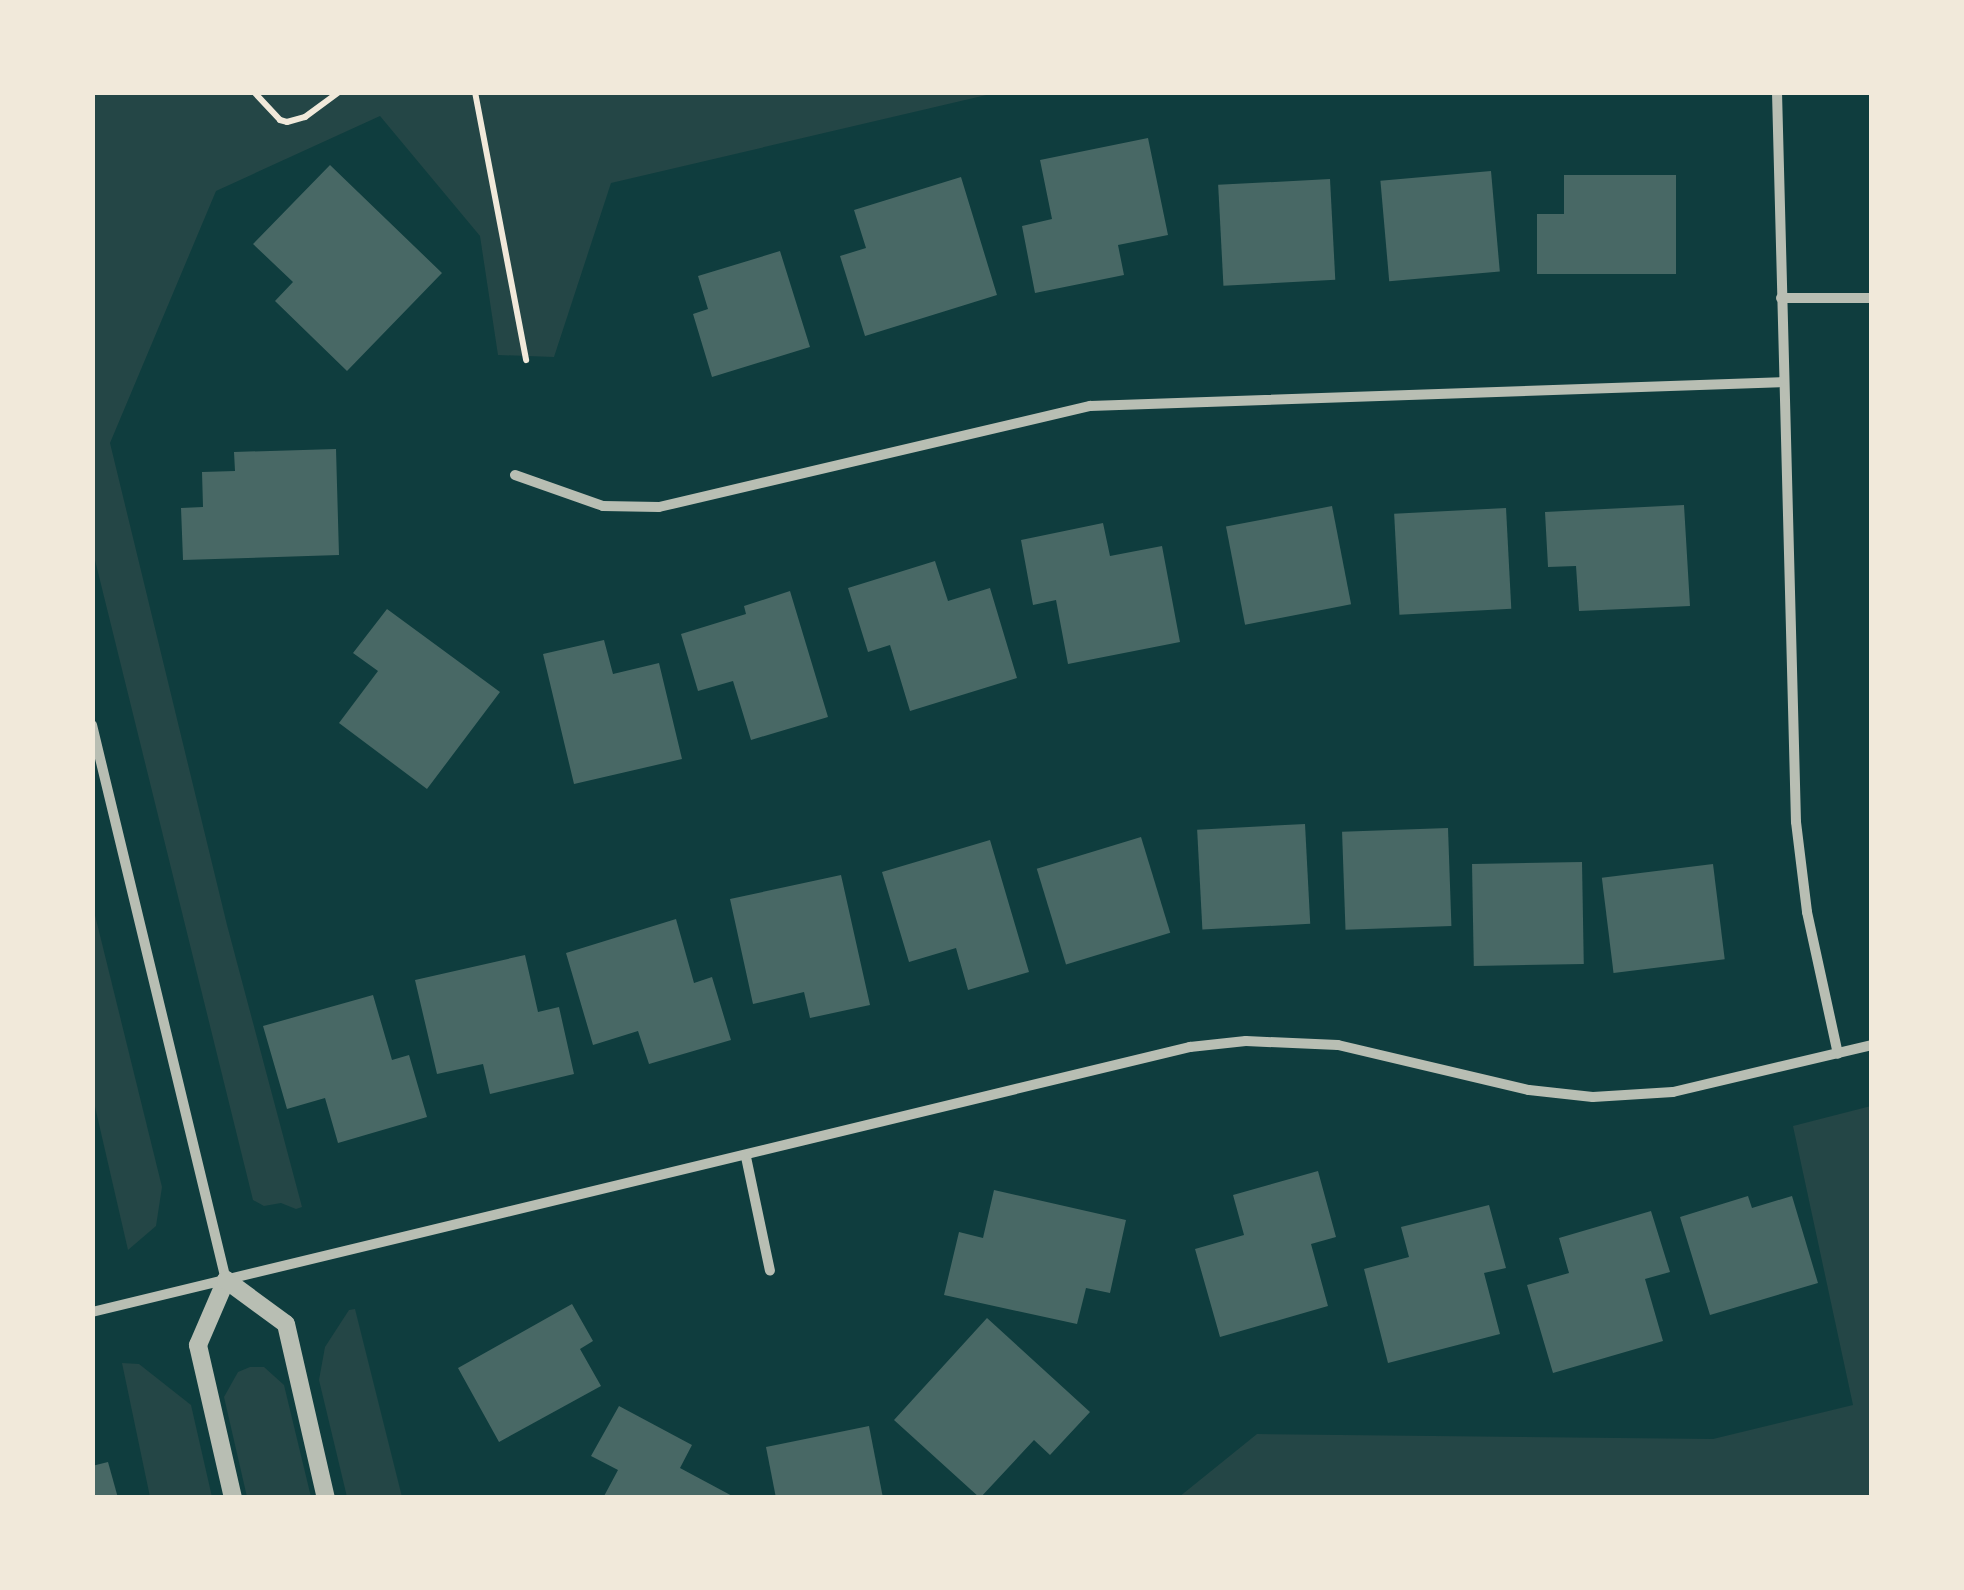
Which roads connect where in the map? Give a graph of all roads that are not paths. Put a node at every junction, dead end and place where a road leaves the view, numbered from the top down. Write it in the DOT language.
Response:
graph roads {
  1 [pos="1777,92"];
  2 [pos="1781,298"];
  3 [pos="1872,298"];
  4 [pos="1783,382"];
  5 [pos="516,475"];
  6 [pos="92,724"];
  7 [pos="1872,1045"];
  8 [pos="1838,1054"];
  9 [pos="746,1157"];
  10 [pos="770,1271"];
  11 [pos="226,1280"];
  12 [pos="92,1312"];
  13 [pos="233,1498"];
  14 [pos="326,1498"];
  1 -- 2 [label="street"];
  2 -- 3 [label="street"];
  2 -- 4 [label="street"];
  4 -- 5 [label="street"];
  4 -- 8 [label="street"];
  6 -- 11 [label="street"];
  7 -- 8 [label="street"];
  8 -- 9 [label="street"];
  9 -- 10 [label="street"];
  9 -- 11 [label="street"];
  11 -- 12 [label="street"];
  11 -- 13 [label="street"];
  11 -- 14 [label="street"];
}
